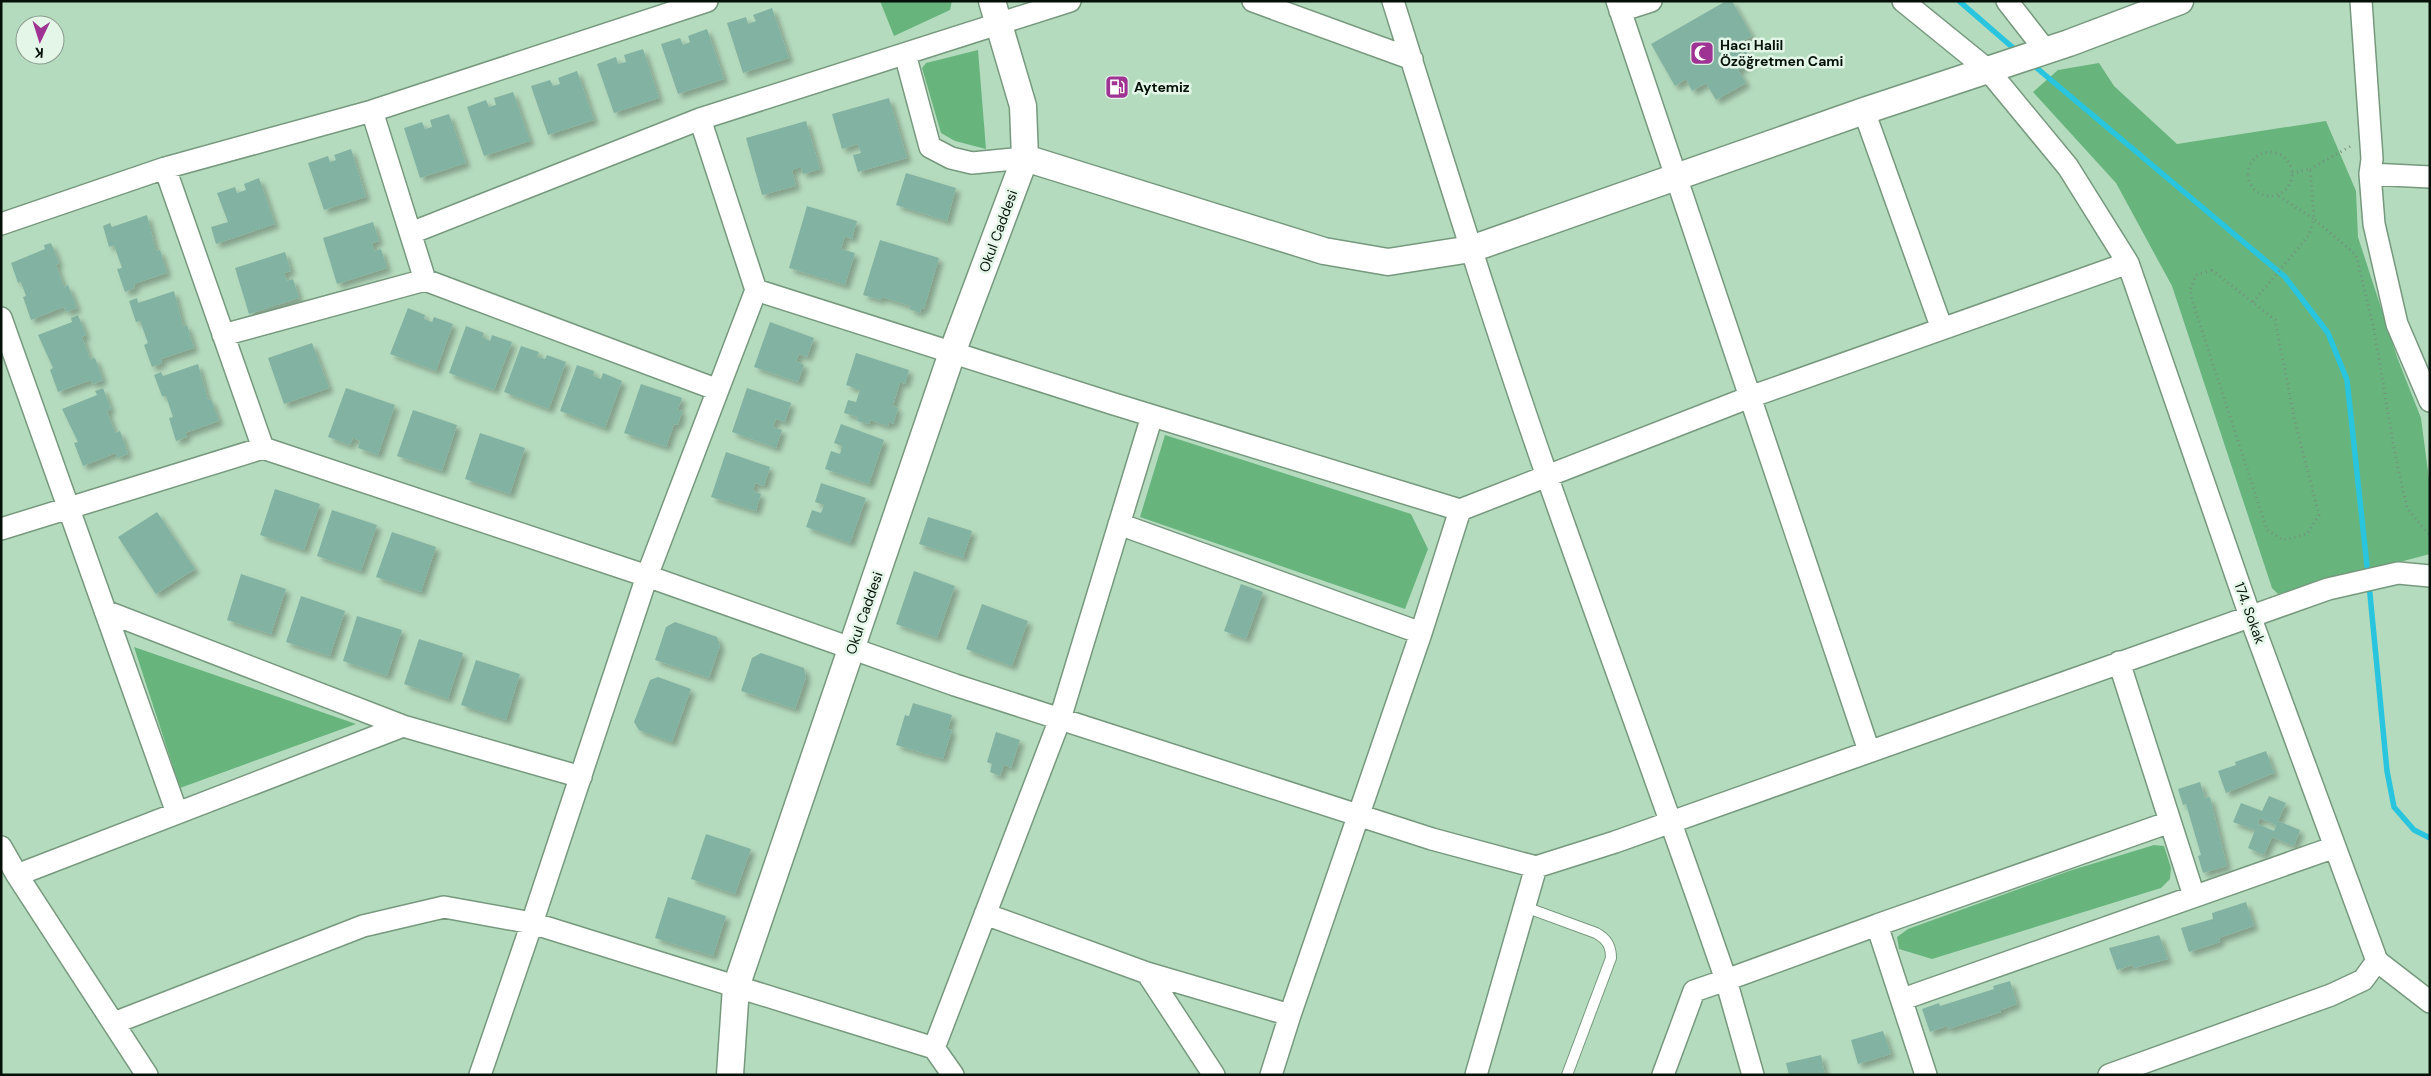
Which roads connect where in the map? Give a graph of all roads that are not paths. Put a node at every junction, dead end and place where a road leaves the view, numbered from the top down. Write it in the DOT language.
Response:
graph roads {
  1 [pos="707,1"];
  2 [pos="1070,1"];
  3 [pos="1253,1"];
  4 [pos="1393,1"];
  5 [pos="1651,1"];
  6 [pos="1903,1"];
  7 [pos="2008,1"];
  8 [pos="2180,1"];
  9 [pos="2361,1"];
  10 [pos="1619,6"];
  11 [pos="996,13"];
  12 [pos="2057,47"];
  13 [pos="904,54"];
  14 [pos="1412,60"];
  15 [pos="1997,67"];
  16 [pos="372,111"];
  17 [pos="1864,111"];
  18 [pos="700,119"];
  19 [pos="1025,158"];
  20 [pos="165,168"];
  21 [pos="2370,174"];
  22 [pos="1676,176"];
  23 [pos="2430,177"];
  24 [pos="1,224"];
  25 [pos="411,233"];
  26 [pos="1471,249"];
  27 [pos="2128,264"];
  28 [pos="425,280"];
  29 [pos="756,290"];
  30 [pos="1,318"];
  31 [pos="1942,329"];
  32 [pos="223,335"];
  33 [pos="952,353"];
  34 [pos="718,390"];
  35 [pos="1750,397"];
  36 [pos="2430,400"];
  37 [pos="1152,416"];
  38 [pos="263,448"];
  39 [pos="1547,475"];
  40 [pos="68,506"];
  41 [pos="1460,510"];
  42 [pos="1119,524"];
  43 [pos="1,529"];
  44 [pos="647,576"];
  45 [pos="2430,576"];
  46 [pos="105,611"];
  47 [pos="2250,616"];
  48 [pos="1421,632"];
  49 [pos="852,649"];
  50 [pos="2119,662"];
  51 [pos="1060,719"];
  52 [pos="403,726"];
  53 [pos="1869,751"];
  54 [pos="581,777"];
  55 [pos="177,813"];
  56 [pos="1357,816"];
  57 [pos="1672,822"];
  58 [pos="2170,822"];
  59 [pos="2335,846"];
  60 [pos="1,847"];
  61 [pos="1536,868"];
  62 [pos="16,875"];
  63 [pos="2194,896"];
  64 [pos="1525,907"];
  65 [pos="985,914"];
  66 [pos="532,923"];
  67 [pos="1877,925"];
  68 [pos="2377,961"];
  69 [pos="1147,973"];
  70 [pos="1726,980"];
  71 [pos="736,986"];
  72 [pos="1903,999"];
  73 [pos="2430,1002"];
  74 [pos="1290,1015"];
  75 [pos="114,1023"];
  76 [pos="934,1048"];
  77 [pos="147,1075"];
  78 [pos="480,1075"];
  79 [pos="730,1075"];
  80 [pos="953,1075"];
  81 [pos="1214,1075"];
  82 [pos="1272,1075"];
  83 [pos="1476,1075"];
  84 [pos="1567,1075"];
  85 [pos="1663,1075"];
  86 [pos="1753,1075"];
  87 [pos="1926,1075"];
  88 [pos="2110,1075"];
  1 -- 16 [label="street"];
  2 -- 11 [label="street"];
  3 -- 14 [label="street"];
  4 -- 14 [label="street"];
  5 -- 10 [label="street"];
  6 -- 15 [label="street, 174. Sokak"];
  7 -- 12 [label="street"];
  8 -- 12 [label="street"];
  9 -- 21 [label="street"];
  10 -- 22 [label="street"];
  11 -- 13 [label="street"];
  11 -- 19 [label="street"];
  12 -- 15 [label="street"];
  13 -- 18 [label="street"];
  13 -- 19 [label="street"];
  14 -- 26 [label="street"];
  15 -- 17 [label="street"];
  15 -- 27 [label="street, 174. Sokak"];
  16 -- 20 [label="street"];
  16 -- 25 [label="street"];
  17 -- 22 [label="street"];
  17 -- 31 [label="street"];
  18 -- 25 [label="street"];
  18 -- 29 [label="street"];
  19 -- 26 [label="street"];
  19 -- 33 [label="street, Okul Caddesi"];
  20 -- 24 [label="street"];
  20 -- 32 [label="street"];
  21 -- 23 [label="street"];
  21 -- 36 [label="street"];
  22 -- 26 [label="street"];
  22 -- 35 [label="street"];
  25 -- 28 [label="street"];
  26 -- 39 [label="street"];
  27 -- 31 [label="street"];
  27 -- 47 [label="street, 174. Sokak"];
  28 -- 32 [label="street"];
  28 -- 34 [label="street"];
  29 -- 33 [label="street"];
  29 -- 34 [label="street"];
  30 -- 40 [label="street"];
  31 -- 35 [label="street"];
  32 -- 38 [label="street"];
  33 -- 37 [label="street"];
  33 -- 49 [label="street, Okul Caddesi"];
  34 -- 44 [label="street"];
  35 -- 39 [label="street"];
  35 -- 53 [label="street"];
  37 -- 41 [label="street"];
  37 -- 42 [label="street"];
  38 -- 40 [label="street"];
  38 -- 44 [label="street"];
  39 -- 41 [label="street"];
  39 -- 57 [label="street"];
  40 -- 43 [label="street"];
  40 -- 46 [label="street"];
  41 -- 48 [label="street"];
  42 -- 48 [label="street"];
  42 -- 51 [label="street"];
  44 -- 49 [label="street"];
  44 -- 54 [label="street"];
  45 -- 47 [label="street"];
  46 -- 52 [label="street"];
  46 -- 55 [label="street"];
  47 -- 50 [label="street"];
  47 -- 59 [label="street, 174. Sokak"];
  48 -- 56 [label="street"];
  49 -- 51 [label="street"];
  49 -- 71 [label="street, Okul Caddesi"];
  50 -- 53 [label="street"];
  50 -- 58 [label="street"];
  51 -- 56 [label="street"];
  51 -- 65 [label="street"];
  52 -- 54 [label="street"];
  52 -- 55 [label="street"];
  53 -- 57 [label="street"];
  54 -- 66 [label="street"];
  55 -- 62 [label="street"];
  56 -- 61 [label="street"];
  56 -- 74 [label="street"];
  57 -- 61 [label="street"];
  57 -- 70 [label="street"];
  58 -- 63 [label="street"];
  58 -- 67 [label="street"];
  59 -- 63 [label="street"];
  59 -- 68 [label="street, 174. Sokak"];
  60 -- 62 [label="street"];
  61 -- 64 [label="street"];
  62 -- 75 [label="street"];
  63 -- 72 [label="street"];
  64 -- 83 [label="street"];
  64 -- 84 [label="lane"];
  65 -- 69 [label="street"];
  65 -- 76 [label="street"];
  66 -- 71 [label="street"];
  66 -- 75 [label="street"];
  66 -- 78 [label="street"];
  67 -- 70 [label="street"];
  67 -- 72 [label="street"];
  68 -- 73 [label="street"];
  68 -- 88 [label="street"];
  69 -- 74 [label="street"];
  69 -- 81 [label="street"];
  70 -- 85 [label="street"];
  70 -- 86 [label="street"];
  71 -- 76 [label="street"];
  71 -- 79 [label="street, Okul Caddesi"];
  72 -- 87 [label="street"];
  74 -- 82 [label="street"];
  75 -- 77 [label="street"];
  76 -- 80 [label="street"];
}
